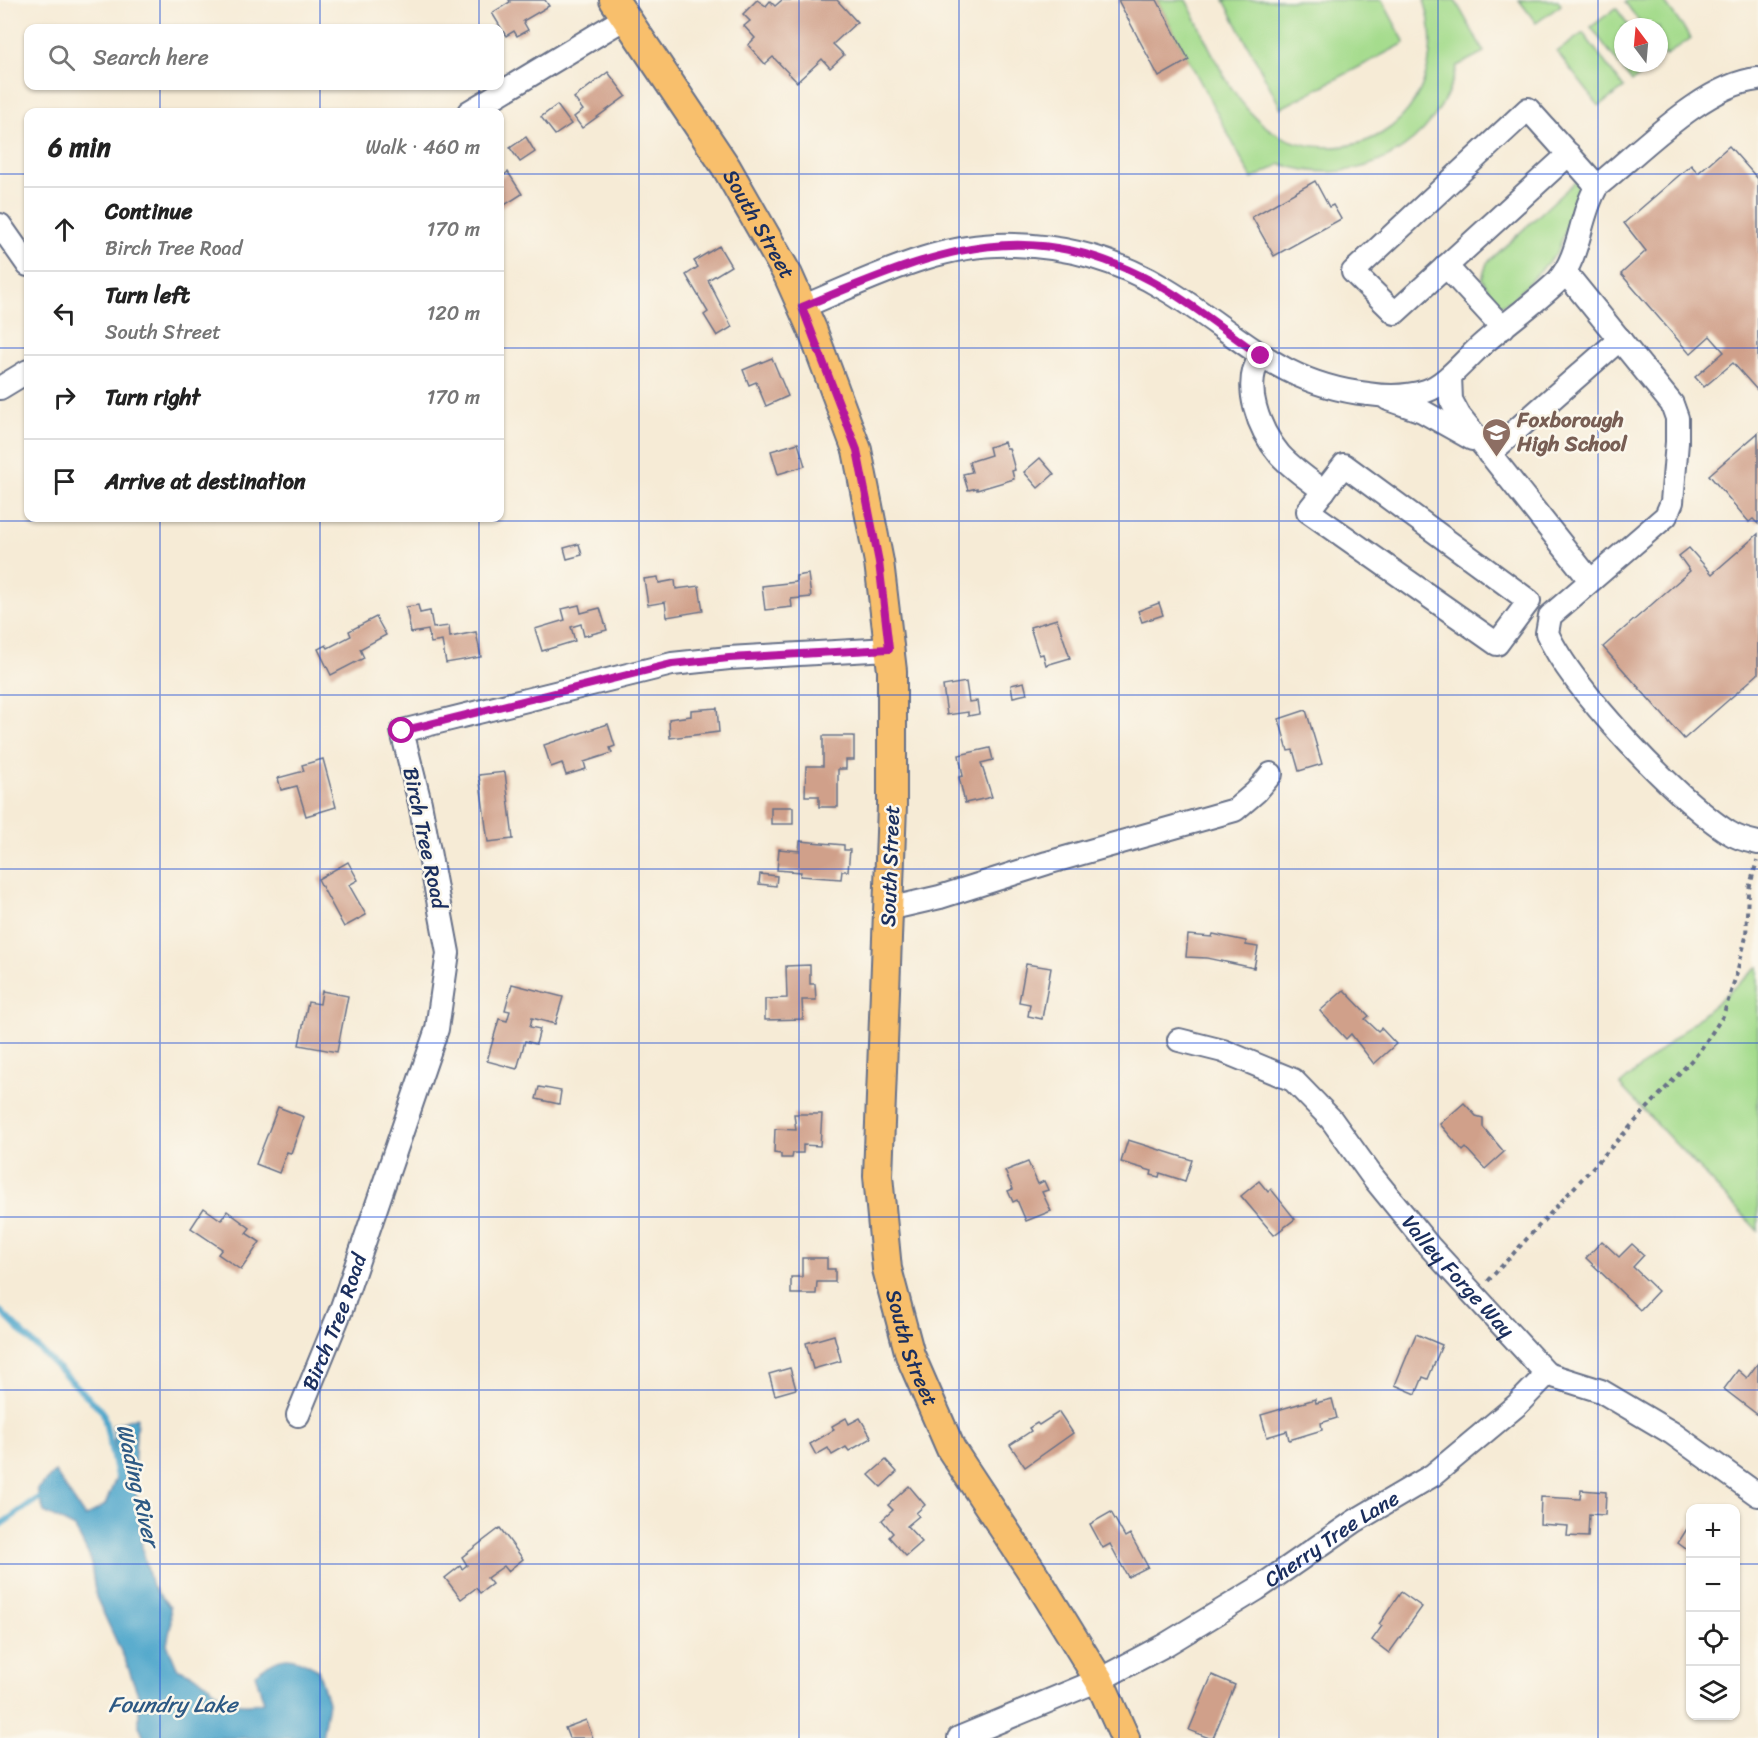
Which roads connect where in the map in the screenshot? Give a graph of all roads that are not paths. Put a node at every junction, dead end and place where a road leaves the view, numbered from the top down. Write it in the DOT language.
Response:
graph roads {
  1 [pos="620,9"];
  2 [pos="1758,79"];
  3 [pos="504,88"];
  4 [pos="501,90"];
  5 [pos="475,108"];
  6 [pos="1569,154"];
  7 [pos="1597,186"];
  8 [pos="0,225"];
  9 [pos="24,259"];
  10 [pos="1446,266"];
  11 [pos="1565,272"];
  12 [pos="802,307"];
  13 [pos="1503,328"];
  14 [pos="1620,339"];
  15 [pos="1261,356"];
  16 [pos="24,373"];
  17 [pos="1450,376"];
  18 [pos="0,388"];
  19 [pos="1376,395"];
  20 [pos="1485,449"];
  21 [pos="1324,491"];
  22 [pos="1590,580"];
  23 [pos="1513,623"];
  24 [pos="1546,626"];
  25 [pos="889,649"];
  26 [pos="1271,774"];
  27 [pos="1758,843"];
  28 [pos="888,909"];
  29 [pos="1179,1040"];
  30 [pos="1547,1374"];
  31 [pos="297,1415"];
  32 [pos="1758,1495"];
  33 [pos="1099,1680"];
  34 [pos="959,1738"];
  35 [pos="1125,1738"];
  1 -- 3 [label="street"];
  1 -- 12 [label="main road, South Street"];
  2 -- 7 [label="street"];
  4 -- 5 [label="street"];
  6 -- 7 [label="street"];
  6 -- 10 [label="street"];
  6 -- 10 [label="street"];
  7 -- 11 [label="street"];
  8 -- 9 [label="street"];
  10 -- 13 [label="street"];
  11 -- 13 [label="street"];
  11 -- 14 [label="street"];
  12 -- 15 [label="street"];
  12 -- 25 [label="main road, South Street"];
  13 -- 17 [label="street"];
  14 -- 20 [label="street"];
  14 -- 22 [label="street"];
  15 -- 19 [label="street"];
  15 -- 21 [label="street"];
  16 -- 18 [label="street"];
  17 -- 19 [label="street"];
  17 -- 20 [label="street"];
  19 -- 20 [label="street"];
  20 -- 22 [label="street"];
  21 -- 23 [label="street"];
  21 -- 23 [label="street"];
  22 -- 24 [label="street"];
  23 -- 24 [label="street"];
  24 -- 27 [label="street"];
  25 -- 28 [label="main road, South Street"];
  25 -- 31 [label="street, Birch Tree Road"];
  26 -- 28 [label="street"];
  28 -- 33 [label="main road, South Street"];
  29 -- 30 [label="street, Valley Forge Way"];
  30 -- 32 [label="street, Valley Forge Way"];
  30 -- 33 [label="street, Cherry Tree Lane"];
  33 -- 34 [label="street, Cherry Tree Lane"];
  33 -- 35 [label="main road, South Street"];
}
